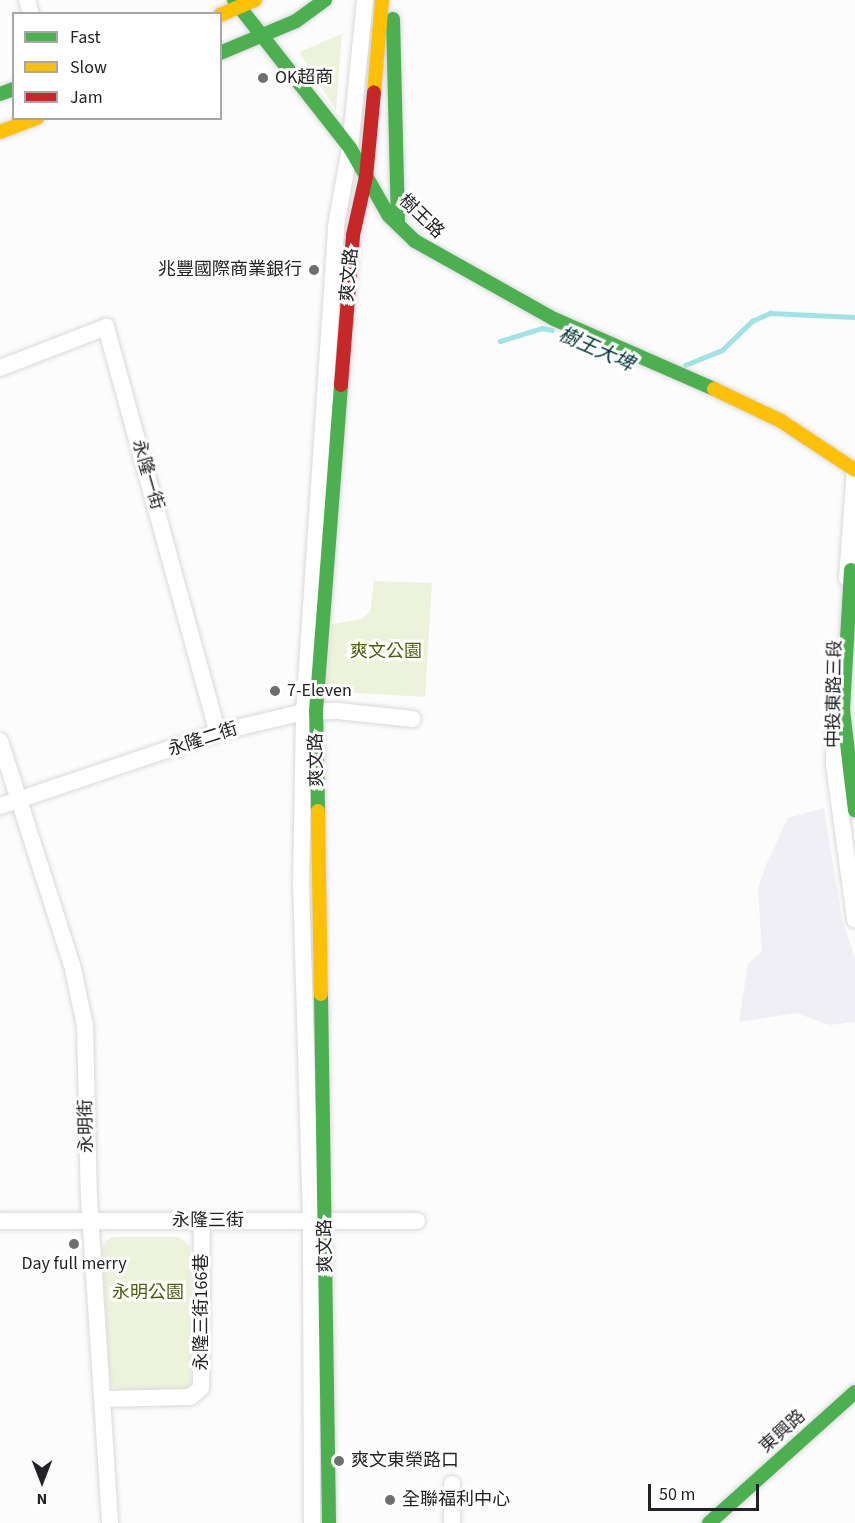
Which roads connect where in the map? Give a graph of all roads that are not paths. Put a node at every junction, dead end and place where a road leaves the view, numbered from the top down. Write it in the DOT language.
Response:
graph roads {
  1 [pos="255,0"];
  2 [pos="325,0"];
  3 [pos="364,0"];
  4 [pos="382,0"];
  5 [pos="391,0"];
  6 [pos="237,4"];
  7 [pos="222,14"];
  8 [pos="262,38"];
  9 [pos="222,52"];
  10 [pos="32,120"];
  11 [pos="0,132"];
  12 [pos="350,148"];
  13 [pos="366,177"];
  14 [pos="398,223"];
  15 [pos="0,368"];
  16 [pos="855,469"];
  17 [pos="851,570"];
  18 [pos="310,712"];
  19 [pos="413,719"];
  20 [pos="218,733"];
  21 [pos="0,741"];
  22 [pos="20,800"];
  23 [pos="0,806"];
  24 [pos="855,810"];
  25 [pos="855,921"];
  26 [pos="318,1220"];
  27 [pos="0,1221"];
  28 [pos="93,1221"];
  29 [pos="417,1221"];
  30 [pos="202,1222"];
  31 [pos="855,1392"];
  32 [pos="103,1399"];
  33 [pos="452,1484"];
  34 [pos="110,1523"];
  35 [pos="312,1523"];
  36 [pos="328,1523"];
  37 [pos="452,1523"];
  38 [pos="709,1523"];
  1 -- 6 [label="street"];
  2 -- 8 [label="street"];
  3 -- 12 [label="street, 爽文路"];
  4 -- 13 [label="street, 爽文路"];
  5 -- 14 [label="street"];
  6 -- 7 [label="street"];
  6 -- 8 [label="street, 樹王路"];
  8 -- 9 [label="street"];
  8 -- 12 [label="street, 樹王路"];
  10 -- 11 [label="street"];
  12 -- 13 [label="street, 樹王路"];
  12 -- 18 [label="street, 爽文路"];
  13 -- 14 [label="street, 樹王路"];
  13 -- 18 [label="street, 爽文路"];
  14 -- 16 [label="street, 樹王路"];
  15 -- 20 [label="street, 永隆一街"];
  16 -- 17 [label="street, 中投東路三段"];
  17 -- 24 [label="street"];
  17 -- 25 [label="street, 中投東路三段"];
  18 -- 19 [label="street, 永隆二街"];
  18 -- 20 [label="street, 永隆二街"];
  18 -- 26 [label="street, 爽文路"];
  20 -- 22 [label="street, 永隆二街"];
  21 -- 22 [label="street, 永明街"];
  22 -- 23 [label="street, 永隆二街"];
  22 -- 28 [label="street, 永明街"];
  26 -- 29 [label="street, 永隆三街"];
  26 -- 30 [label="street, 永隆三街"];
  26 -- 35 [label="street, 爽文路"];
  26 -- 36 [label="street, 爽文路"];
  27 -- 28 [label="street, 永隆三街"];
  28 -- 30 [label="street, 永隆三街"];
  28 -- 32 [label="street, 永明街"];
  30 -- 32 [label="street, 永隆三街166巷"];
  31 -- 38 [label="street, 東興路"];
  32 -- 34 [label="street, 永明街"];
  33 -- 37 [label="street"];
}
